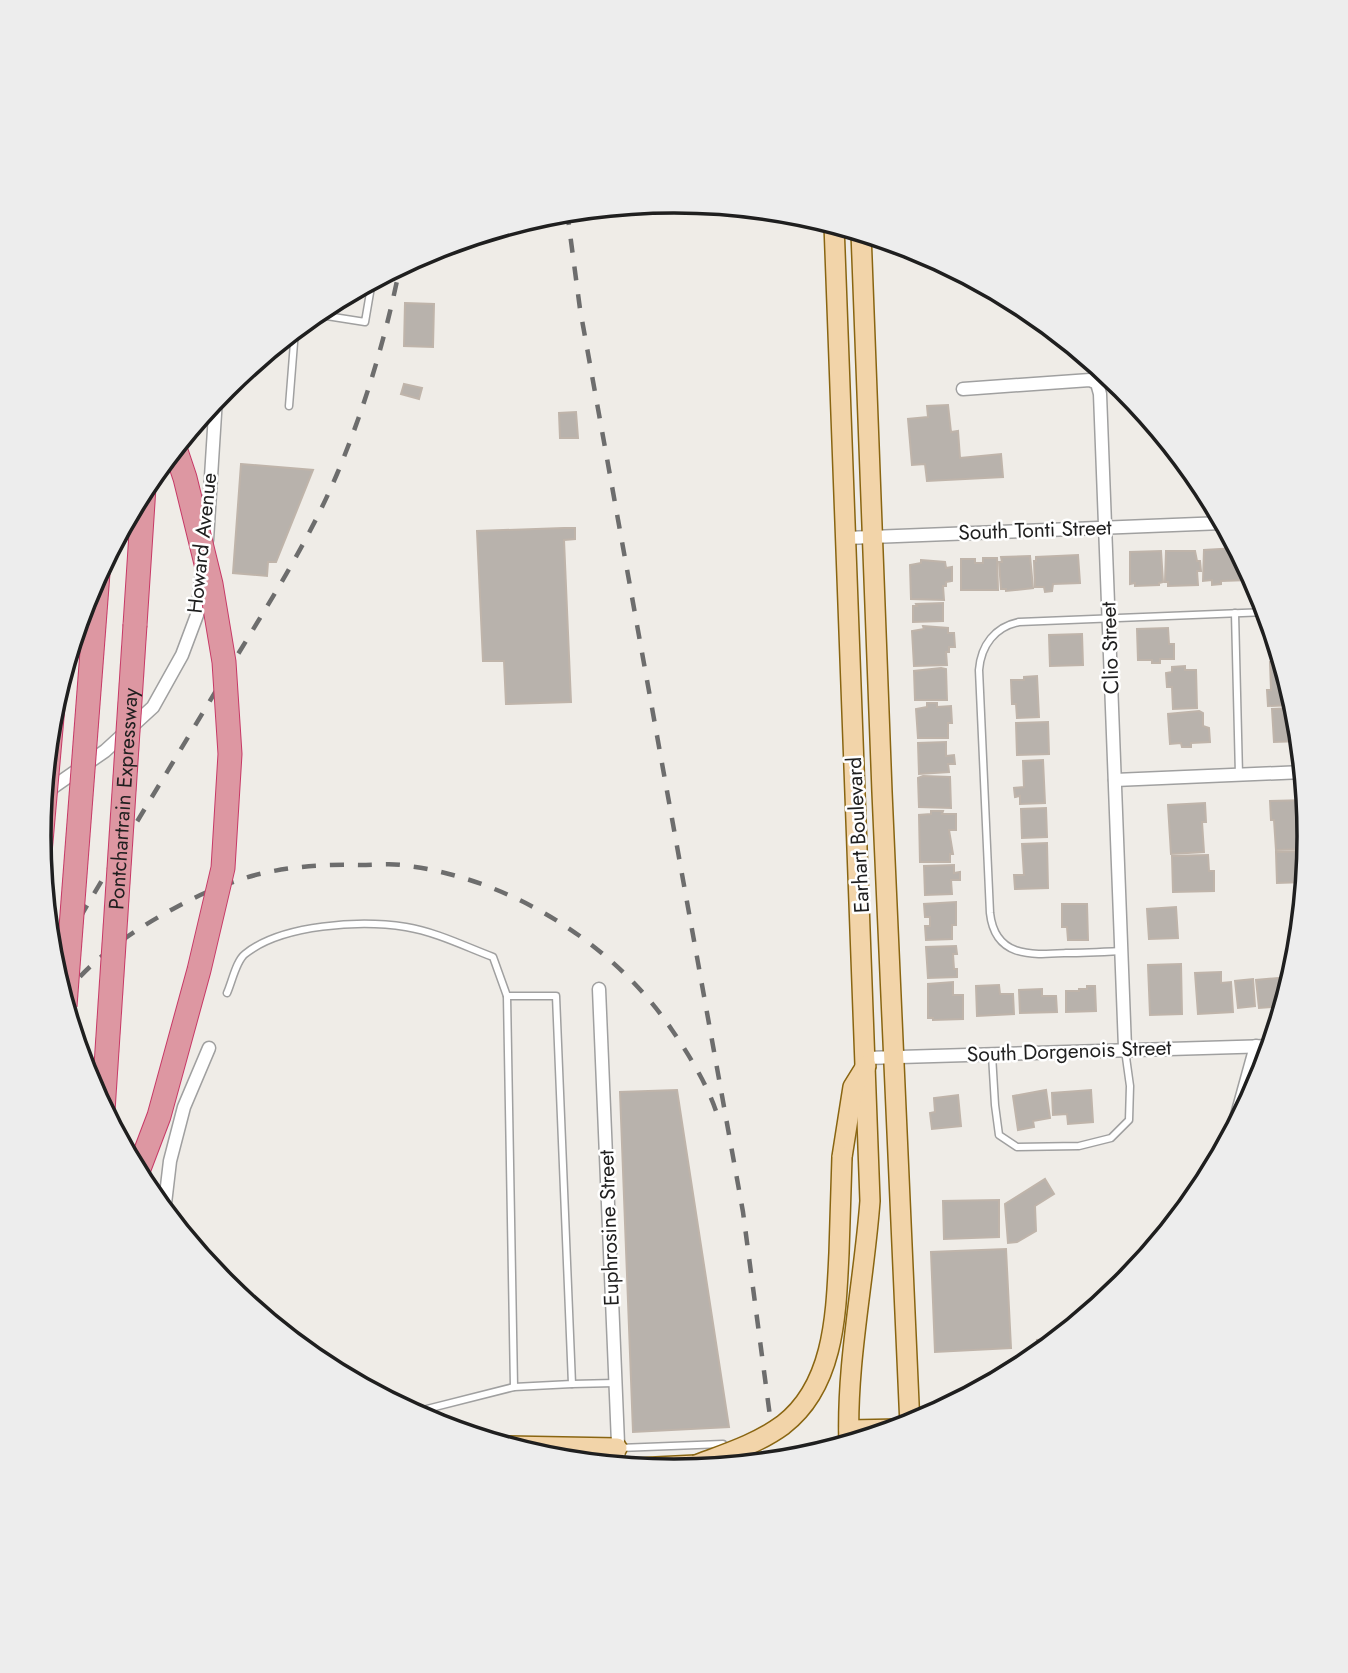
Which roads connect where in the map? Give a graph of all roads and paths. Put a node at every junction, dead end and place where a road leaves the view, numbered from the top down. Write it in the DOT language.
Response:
graph roads {
  1 [pos="834,234"];
  2 [pos="862,242"];
  3 [pos="836,288"];
  4 [pos="864,288"];
  5 [pos="370,293"];
  6 [pos="330,317"];
  7 [pos="294,343"];
  8 [pos="962,389"];
  9 [pos="289,406"];
  10 [pos="215,415"];
  11 [pos="179,459"];
  12 [pos="142,512"];
  13 [pos="1213,523"];
  14 [pos="1105,527"];
  15 [pos="873,537"];
  16 [pos="846,538"];
  17 [pos="96,605"];
  18 [pos="1255,612"];
  19 [pos="1235,613"];
  20 [pos="1109,618"];
  21 [pos="1294,772"];
  22 [pos="1239,775"];
  23 [pos="1115,780"];
  24 [pos="53,787"];
  25 [pos="856,792"];
  26 [pos="882,792"];
  27 [pos="1121,951"];
  28 [pos="67,977"];
  29 [pos="598,989"];
  30 [pos="228,993"];
  31 [pos="507,996"];
  32 [pos="1256,1046"];
  33 [pos="1261,1046"];
  34 [pos="209,1048"];
  35 [pos="1125,1048"];
  36 [pos="992,1054"];
  37 [pos="895,1058"];
  38 [pos="866,1062"];
  39 [pos="1245,1086"];
  40 [pos="104,1089"];
  41 [pos="142,1161"];
  42 [pos="166,1197"];
  43 [pos="615,1383"];
  44 [pos="572,1384"];
  45 [pos="514,1387"];
  46 [pos="428,1409"];
  47 [pos="909,1413"];
  48 [pos="849,1435"];
  49 [pos="618,1457"];
  50 [pos="620,1457"];
  51 [pos="725,1457"];
  52 [pos="713,1458"];
  1 -- 3 [label="main road, Earhart Boulevard"];
  2 -- 4 [label="main road, Earhart Boulevard"];
  3 -- 4 [label="main road"];
  3 -- 16 [label="main road, Earhart Boulevard"];
  4 -- 15 [label="main road, Earhart Boulevard"];
  5 -- 6 [label="lane"];
  7 -- 9 [label="lane"];
  8 -- 14 [label="street, Clio Street"];
  10 -- 24 [label="street, Howard Avenue"];
  11 -- 41 [label="highway, bridge"];
  12 -- 40 [label="highway, Pontchartrain Expressway, bridge"];
  13 -- 14 [label="street, South Tonti Street"];
  14 -- 15 [label="street, South Tonti Street"];
  14 -- 20 [label="street, Clio Street"];
  15 -- 16 [label="street, South Tonti Street"];
  15 -- 26 [label="main road, Earhart Boulevard"];
  16 -- 25 [label="main road, Earhart Boulevard"];
  17 -- 28 [label="highway, Pontchartrain Expressway, bridge"];
  18 -- 19 [label="lane"];
  19 -- 20 [label="lane"];
  19 -- 22 [label="lane"];
  20 -- 23 [label="street, Clio Street"];
  20 -- 27 [label="lane"];
  21 -- 22 [label="street"];
  22 -- 23 [label="street"];
  23 -- 27 [label="street, Clio Street"];
  25 -- 26 [label="main road"];
  25 -- 38 [label="main road, Earhart Boulevard"];
  26 -- 37 [label="main road, Earhart Boulevard"];
  27 -- 35 [label="street, Clio Street"];
  29 -- 43 [label="street, Euphrosine Street"];
  30 -- 31 [label="lane"];
  31 -- 44 [label="lane"];
  31 -- 45 [label="lane"];
  32 -- 33 [label="street, South Dorgenois Street"];
  32 -- 35 [label="street, South Dorgenois Street"];
  32 -- 39 [label="street"];
  34 -- 42 [label="street"];
  35 -- 36 [label="street, South Dorgenois Street"];
  35 -- 36 [label="lane"];
  36 -- 37 [label="street, South Dorgenois Street"];
  37 -- 38 [label="street, South Dorgenois Street"];
  37 -- 47 [label="main road, Earhart Boulevard"];
  38 -- 48 [label="main road, Earhart Boulevard"];
  38 -- 52 [label="main road, bridge"];
  43 -- 44 [label="lane"];
  43 -- 49 [label="street, Euphrosine Street"];
  44 -- 45 [label="lane"];
  45 -- 46 [label="lane"];
  50 -- 51 [label="lane"];
}
